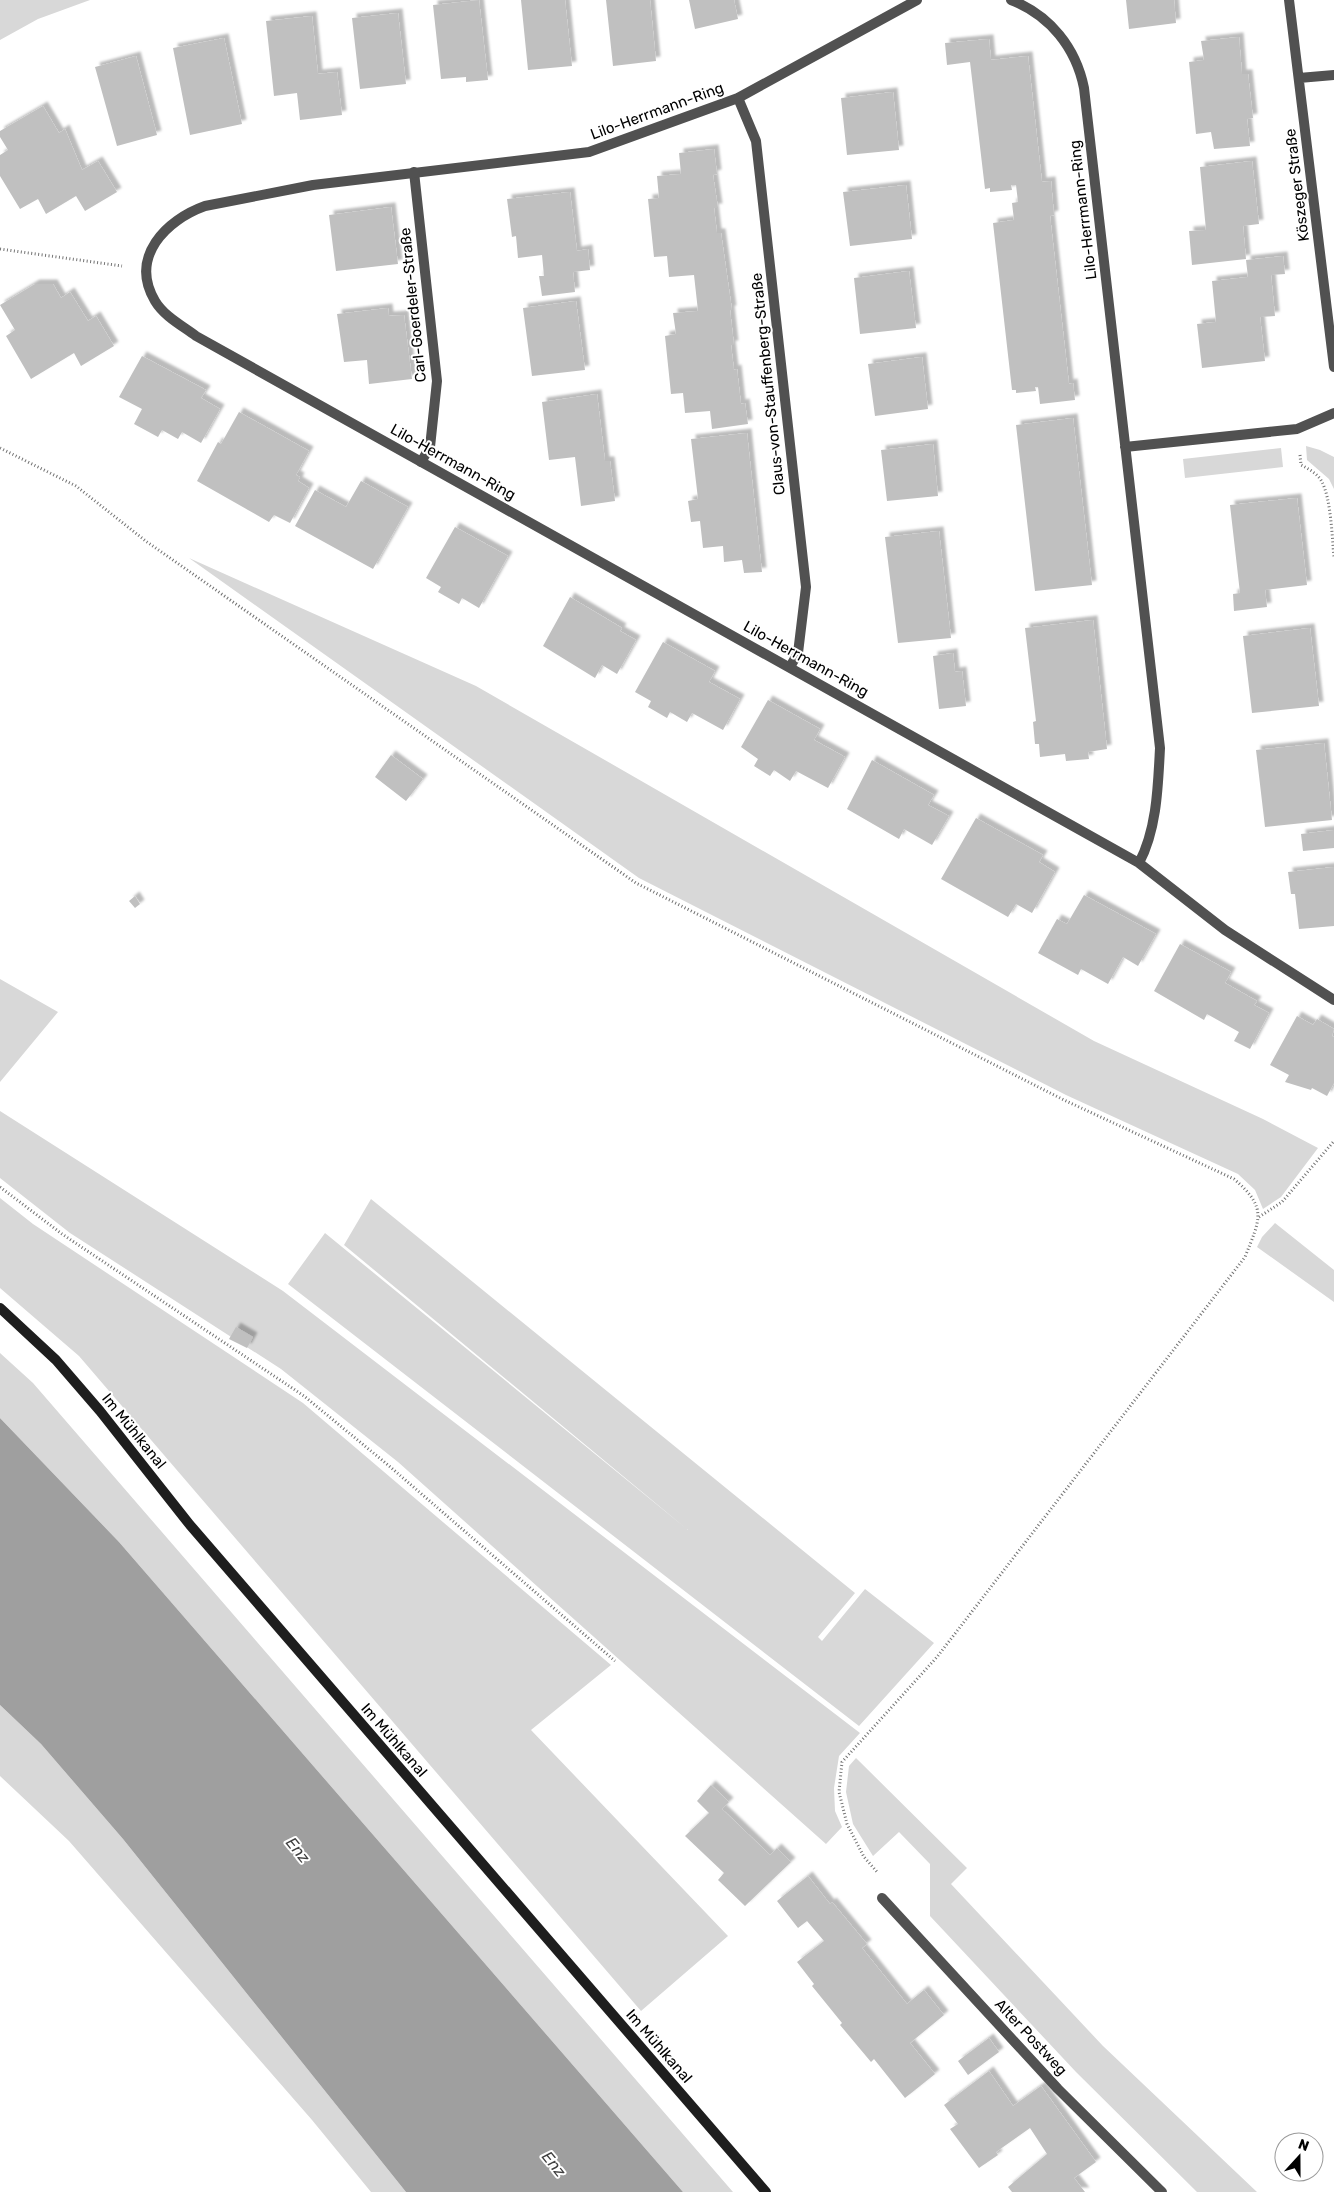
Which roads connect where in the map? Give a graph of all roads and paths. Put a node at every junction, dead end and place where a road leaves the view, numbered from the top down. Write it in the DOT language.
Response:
graph roads {
  1 [pos="917,0"];
  2 [pos="1011,0"];
  3 [pos="1289,0"];
  4 [pos="1334,75"];
  5 [pos="1299,78"];
  6 [pos="738,98"];
  7 [pos="414,172"];
  8 [pos="0,249"];
  9 [pos="147,268"];
  10 [pos="1334,367"];
  11 [pos="1334,413"];
  12 [pos="1297,429"];
  13 [pos="1125,447"];
  14 [pos="0,448"];
  15 [pos="421,462"];
  16 [pos="1334,557"];
  17 [pos="790,667"];
  18 [pos="1139,862"];
  19 [pos="1334,1000"];
  20 [pos="1334,1141"];
  21 [pos="0,1187"];
  22 [pos="1259,1217"];
  23 [pos="0,1308"];
  24 [pos="615,1661"];
  25 [pos="882,1898"];
  26 [pos="766,2192"];
  27 [pos="1162,2192"];
  1 -- 6 [label="street, Lilo-Herrmann-Ring"];
  2 -- 13 [label="street, Lilo-Herrmann-Ring"];
  3 -- 5 [label="street, Köszeger Straße"];
  4 -- 5 [label="street"];
  5 -- 10 [label="street, Köszeger Straße"];
  6 -- 7 [label="street, Lilo-Herrmann-Ring"];
  6 -- 17 [label="street, Claus-von-Stauffenberg-Straße"];
  7 -- 9 [label="street, Lilo-Herrmann-Ring"];
  7 -- 15 [label="street, Carl-Goerdeler-Straße"];
  8 -- 9 [label="path"];
  9 -- 15 [label="street, Lilo-Herrmann-Ring"];
  11 -- 12 [label="street"];
  12 -- 13 [label="street"];
  12 -- 16 [label="path"];
  13 -- 18 [label="street, Lilo-Herrmann-Ring"];
  14 -- 22 [label="path"];
  15 -- 17 [label="street, Lilo-Herrmann-Ring"];
  17 -- 18 [label="street, Lilo-Herrmann-Ring"];
  18 -- 19 [label="street"];
  20 -- 22 [label="path"];
  21 -- 24 [label="path"];
  22 -- 25 [label="path"];
  23 -- 26 [label="street, Im Mühlkanal"];
  25 -- 27 [label="street, Alter Postweg"];
}
